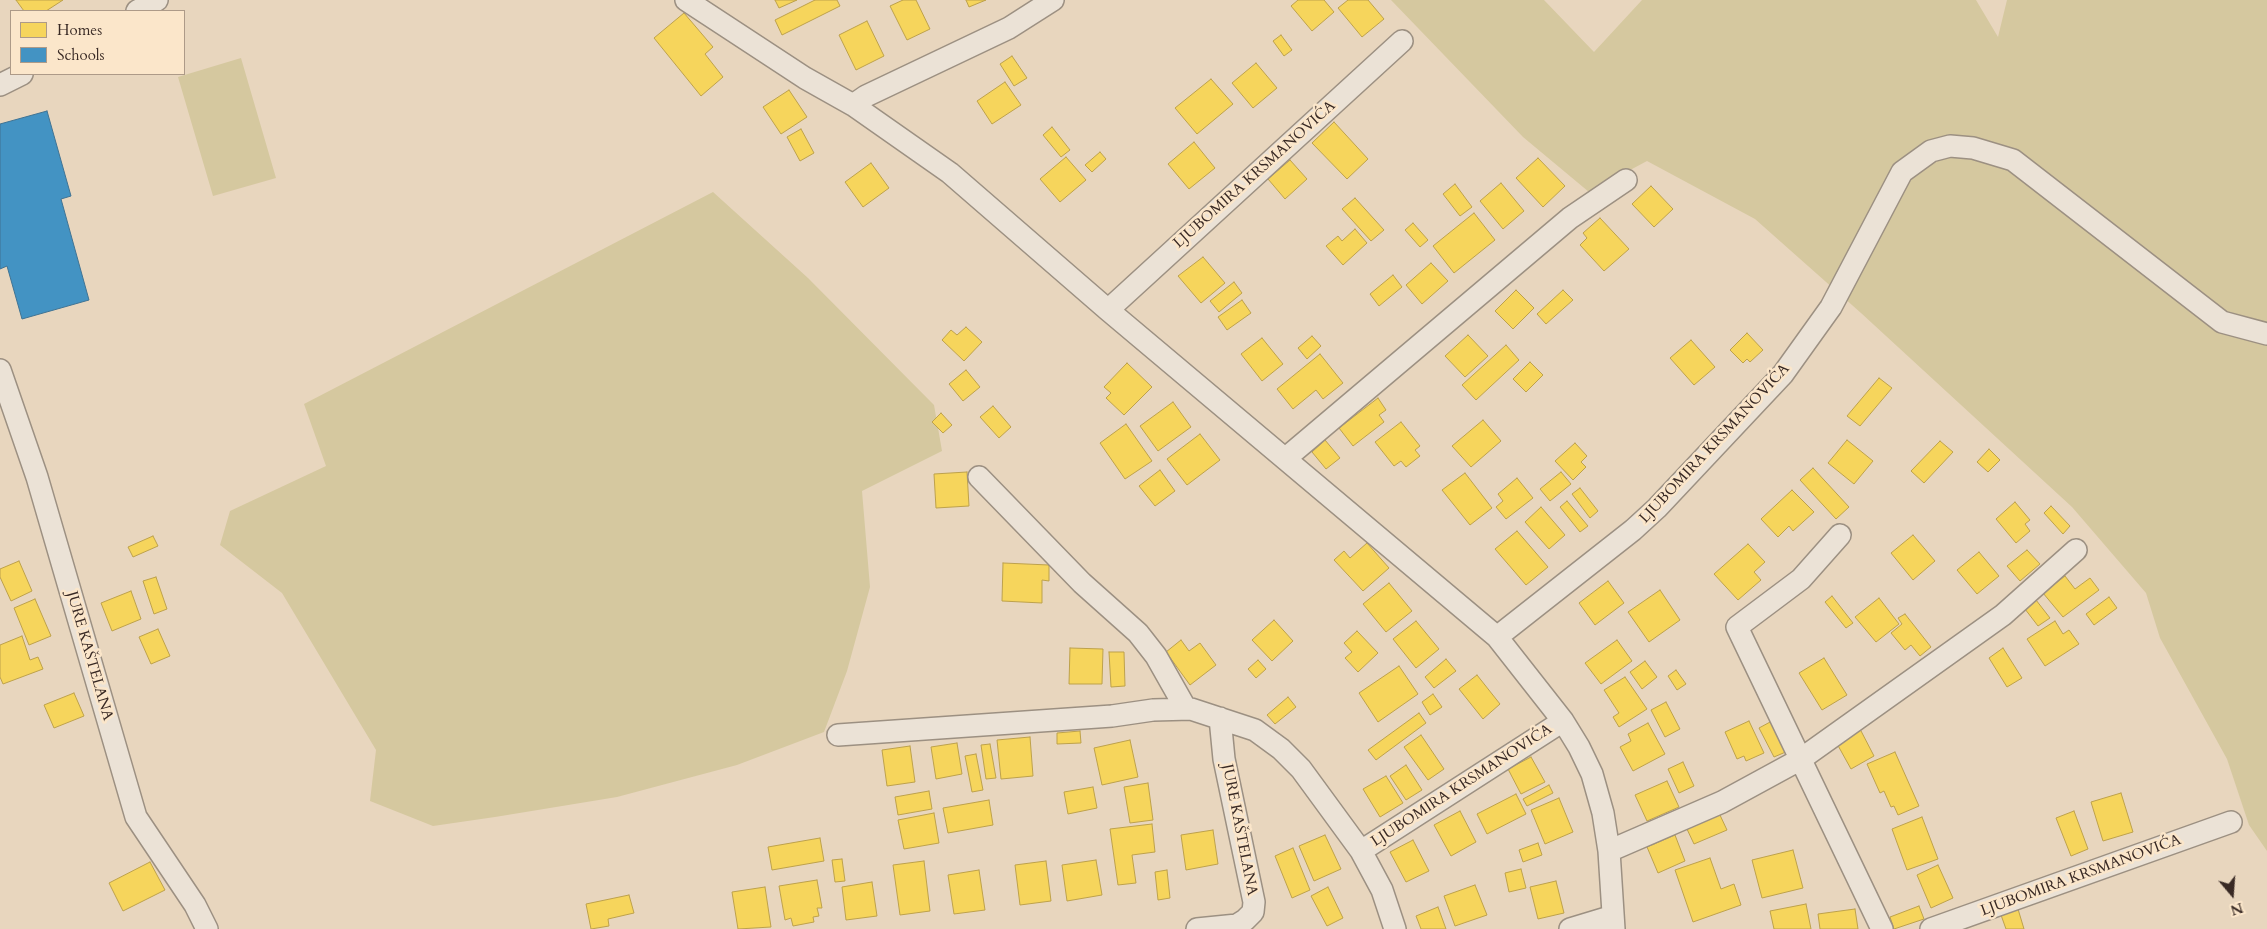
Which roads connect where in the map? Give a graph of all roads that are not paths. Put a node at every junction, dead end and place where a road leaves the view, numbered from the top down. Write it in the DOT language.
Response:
graph roads {
  1 [pos="157,0"];
  2 [pos="686,0"];
  3 [pos="1053,0"];
  4 [pos="139,10"];
  5 [pos="1402,41"];
  6 [pos="20,75"];
  7 [pos="0,85"];
  8 [pos="853,105"];
  9 [pos="1626,180"];
  10 [pos="1108,310"];
  11 [pos="2267,334"];
  12 [pos="0,370"];
  13 [pos="1286,458"];
  14 [pos="979,477"];
  15 [pos="1840,535"];
  16 [pos="2076,550"];
  17 [pos="1497,637"];
  18 [pos="1186,710"];
  19 [pos="1220,718"];
  20 [pos="1563,721"];
  21 [pos="838,735"];
  22 [pos="1801,759"];
  23 [pos="2231,822"];
  24 [pos="1361,851"];
  25 [pos="1609,851"];
  26 [pos="1614,923"];
  27 [pos="206,929"];
  28 [pos="1197,929"];
  29 [pos="1394,929"];
  30 [pos="1570,929"];
  31 [pos="1882,929"];
  32 [pos="1930,929"];
  1 -- 4 [label="street"];
  2 -- 8 [label="street, LJUBOMIRA KRSMANOVIĆA"];
  3 -- 8 [label="street"];
  5 -- 10 [label="street, LJUBOMIRA KRSMANOVIĆA"];
  6 -- 7 [label="street"];
  8 -- 10 [label="street, LJUBOMIRA KRSMANOVIĆA"];
  9 -- 13 [label="street"];
  10 -- 13 [label="street, LJUBOMIRA KRSMANOVIĆA"];
  11 -- 17 [label="street, LJUBOMIRA KRSMANOVIĆA"];
  12 -- 27 [label="street, JURE KAŠTELANA"];
  13 -- 17 [label="street, LJUBOMIRA KRSMANOVIĆA"];
  14 -- 18 [label="street"];
  15 -- 22 [label="street"];
  16 -- 22 [label="street"];
  17 -- 20 [label="street, LJUBOMIRA KRSMANOVIĆA"];
  18 -- 19 [label="street, LJUBOMIRA KRSMANOVIĆA"];
  18 -- 21 [label="street, LJUBOMIRA KRSMANOVIĆA"];
  19 -- 24 [label="street, LJUBOMIRA KRSMANOVIĆA"];
  19 -- 28 [label="street, JURE KAŠTELANA"];
  20 -- 24 [label="street, LJUBOMIRA KRSMANOVIĆA"];
  20 -- 25 [label="street, LJUBOMIRA KRSMANOVIĆA"];
  22 -- 25 [label="street"];
  22 -- 31 [label="street"];
  23 -- 32 [label="street, LJUBOMIRA KRSMANOVIĆA"];
  24 -- 29 [label="street, LJUBOMIRA KRSMANOVIĆA"];
  25 -- 26 [label="street, LJUBOMIRA KRSMANOVIĆA"];
  26 -- 30 [label="street, LJUBOMIRA KRSMANOVIĆA"];
}
